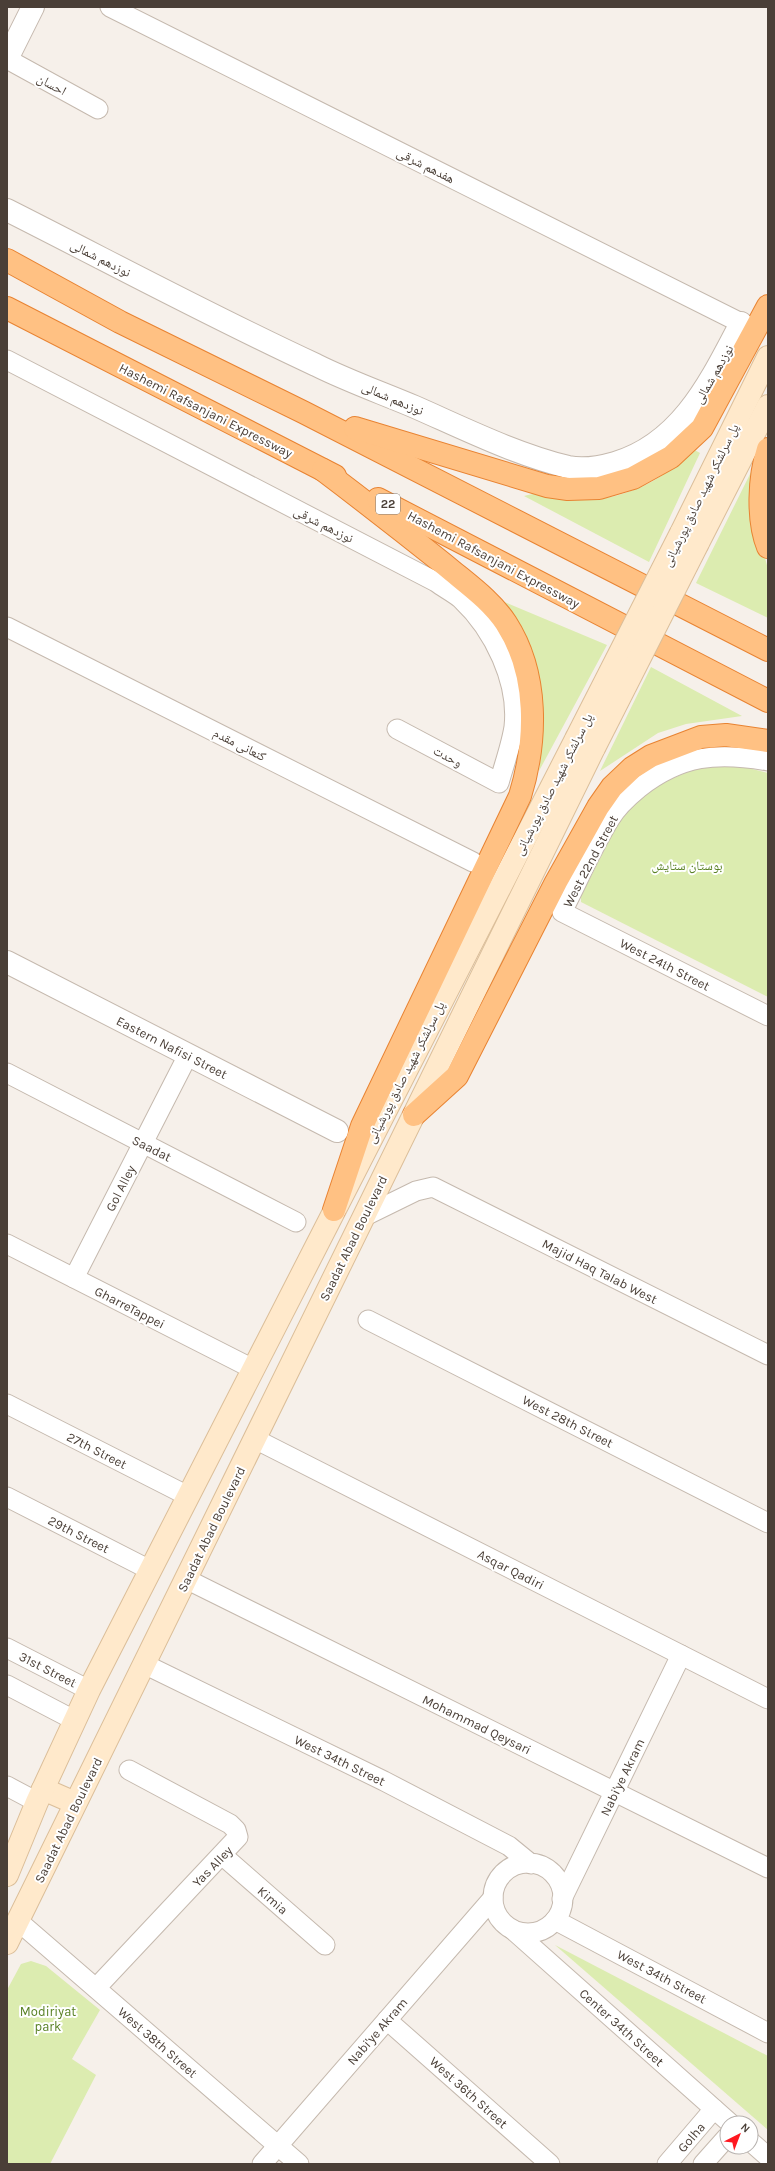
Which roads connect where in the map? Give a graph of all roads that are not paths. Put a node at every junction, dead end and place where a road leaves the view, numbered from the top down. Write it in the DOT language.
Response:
graph roads {
  1 [pos="16,7"];
  2 [pos="33,7"];
  3 [pos="110,7"];
  4 [pos="7,24"];
  5 [pos="7,59"];
  6 [pos="98,109"];
  7 [pos="7,210"];
  8 [pos="7,260"];
  9 [pos="768,306"];
  10 [pos="7,308"];
  11 [pos="741,323"];
  12 [pos="768,357"];
  13 [pos="7,360"];
  14 [pos="768,406"];
  15 [pos="303,412"];
  16 [pos="768,450"];
  17 [pos="323,470"];
  18 [pos="690,538"];
  19 [pos="768,547"];
  20 [pos="7,627"];
  21 [pos="768,650"];
  22 [pos="768,701"];
  23 [pos="397,729"];
  24 [pos="768,741"];
  25 [pos="585,744"];
  26 [pos="768,761"];
  27 [pos="499,783"];
  28 [pos="473,862"];
  29 [pos="562,912"];
  30 [pos="7,962"];
  31 [pos="768,1016"];
  32 [pos="188,1055"];
  33 [pos="7,1073"];
  34 [pos="414,1115"];
  35 [pos="337,1132"];
  36 [pos="143,1143"];
  37 [pos="334,1210"];
  38 [pos="364,1217"];
  39 [pos="296,1222"];
  40 [pos="7,1244"];
  41 [pos="74,1278"];
  42 [pos="368,1320"];
  43 [pos="768,1355"];
  44 [pos="253,1369"];
  45 [pos="7,1404"];
  46 [pos="254,1439"];
  47 [pos="188,1496"];
  48 [pos="7,1497"];
  49 [pos="768,1523"];
  50 [pos="150,1570"];
  51 [pos="186,1579"];
  52 [pos="7,1648"];
  53 [pos="681,1655"];
  54 [pos="144,1664"];
  55 [pos="7,1685"];
  56 [pos="89,1690"];
  57 [pos="768,1699"];
  58 [pos="74,1720"];
  59 [pos="129,1770"];
  60 [pos="7,1786"];
  61 [pos="614,1792"];
  62 [pos="40,1796"];
  63 [pos="75,1804"];
  64 [pos="222,1855"];
  65 [pos="532,1864"];
  66 [pos="768,1868"];
  67 [pos="7,1875"];
  68 [pos="493,1898"];
  69 [pos="562,1900"];
  70 [pos="18,1920"];
  71 [pos="555,1920"];
  72 [pos="513,1930"];
  73 [pos="7,1943"];
  74 [pos="325,1944"];
  75 [pos="96,1988"];
  76 [pos="387,2020"];
  77 [pos="768,2033"];
  78 [pos="714,2109"];
  79 [pos="721,2115"];
  80 [pos="278,2146"];
  81 [pos="719,2146"];
  82 [pos="759,2149"];
  83 [pos="768,2157"];
  84 [pos="262,2164"];
  85 [pos="299,2164"];
  86 [pos="550,2164"];
  87 [pos="667,2164"];
  88 [pos="702,2164"];
  1 -- 4 [label="street"];
  2 -- 5 [label="street"];
  3 -- 11 [label="street, هفدهم شرقی"];
  5 -- 6 [label="street, احسان"];
  7 -- 11 [label="street, نوزدهم شمالی"];
  8 -- 15 [label="highway"];
  9 -- 15 [label="highway"];
  10 -- 17 [label="highway, Hashemi Rafsanjani Expressway / 22"];
  12 -- 18 [label="main road, پل سرلشکر شهید صادق پورشیانی"];
  13 -- 27 [label="street, نوزدهم شرقی"];
  14 -- 18 [label="main road, پل سرلشکر شهید صادق پورشیانی"];
  15 -- 21 [label="highway"];
  16 -- 19 [label="highway"];
  17 -- 22 [label="highway, Hashemi Rafsanjani Expressway / 22"];
  17 -- 37 [label="highway"];
  18 -- 25 [label="main road, پل سرلشکر شهید صادق پورشیانی, bridge"];
  20 -- 28 [label="street, کنعانی مقدم"];
  23 -- 27 [label="street, وحدت"];
  24 -- 34 [label="highway"];
  25 -- 34 [label="main road, پل سرلشکر شهید صادق پورشیانی"];
  25 -- 37 [label="main road, پل سرلشکر شهید صادق پورشیانی"];
  26 -- 29 [label="street, West 22nd Street"];
  29 -- 31 [label="street, West 24th Street"];
  30 -- 32 [label="street, Eastern Nafisi Street"];
  32 -- 35 [label="street, Eastern Nafisi Street"];
  32 -- 36 [label="street, Gol Alley"];
  33 -- 36 [label="street, Saadat"];
  34 -- 38 [label="main road, Saadat Abad Boulevard"];
  36 -- 39 [label="street, Saadat"];
  36 -- 41 [label="street, Gol Alley"];
  37 -- 44 [label="main road"];
  38 -- 43 [label="street, Majid Haq Talab West"];
  38 -- 46 [label="main road, Saadat Abad Boulevard"];
  40 -- 41 [label="street, GharreTappei"];
  41 -- 44 [label="street, GharreTappei"];
  42 -- 49 [label="street, West 28th Street"];
  44 -- 47 [label="main road"];
  45 -- 47 [label="street, 27th Street"];
  46 -- 51 [label="main road, Saadat Abad Boulevard"];
  46 -- 53 [label="street, Asqar Qadiri"];
  47 -- 50 [label="main road"];
  48 -- 50 [label="street, 29th Street"];
  50 -- 56 [label="main road"];
  51 -- 54 [label="main road, Saadat Abad Boulevard"];
  51 -- 61 [label="street, Mohammad Qeysari"];
  52 -- 56 [label="street, 31st Street"];
  53 -- 57 [label="street, Asqar Qadiri"];
  53 -- 61 [label="street, Nabi'ye Akram"];
  54 -- 63 [label="main road, Saadat Abad Boulevard"];
  54 -- 65 [label="street, West 34th Street"];
  55 -- 58 [label="street"];
  56 -- 58 [label="main road"];
  58 -- 62 [label="main road"];
  59 -- 64 [label="street, Yas Alley"];
  60 -- 62 [label="street"];
  61 -- 66 [label="street, Mohammad Qeysari"];
  61 -- 69 [label="street, Nabi'ye Akram"];
  62 -- 63 [label="main road"];
  62 -- 67 [label="main road"];
  63 -- 70 [label="main road, Saadat Abad Boulevard"];
  64 -- 74 [label="street, Kimia"];
  64 -- 75 [label="street, Yas Alley"];
  65 -- 68 [label="street"];
  65 -- 69 [label="street"];
  68 -- 72 [label="street"];
  68 -- 76 [label="street, Nabi'ye Akram"];
  69 -- 71 [label="street"];
  70 -- 73 [label="main road, Saadat Abad Boulevard"];
  70 -- 75 [label="street, West 38th Street"];
  71 -- 72 [label="street"];
  71 -- 77 [label="street, West 34th Street"];
  72 -- 78 [label="street, Center 34th Street"];
  75 -- 80 [label="street, West 38th Street"];
  76 -- 80 [label="street, Nabi'ye Akram"];
  76 -- 86 [label="street, West 36th Street"];
  78 -- 79 [label="street, Center 34th Street"];
  78 -- 87 [label="street, Golha"];
  80 -- 84 [label="street, Nabi'ye Akram"];
  80 -- 85 [label="street, West 38th Street"];
  81 -- 88 [label="street, Golha"];
  82 -- 83 [label="street"];
}
